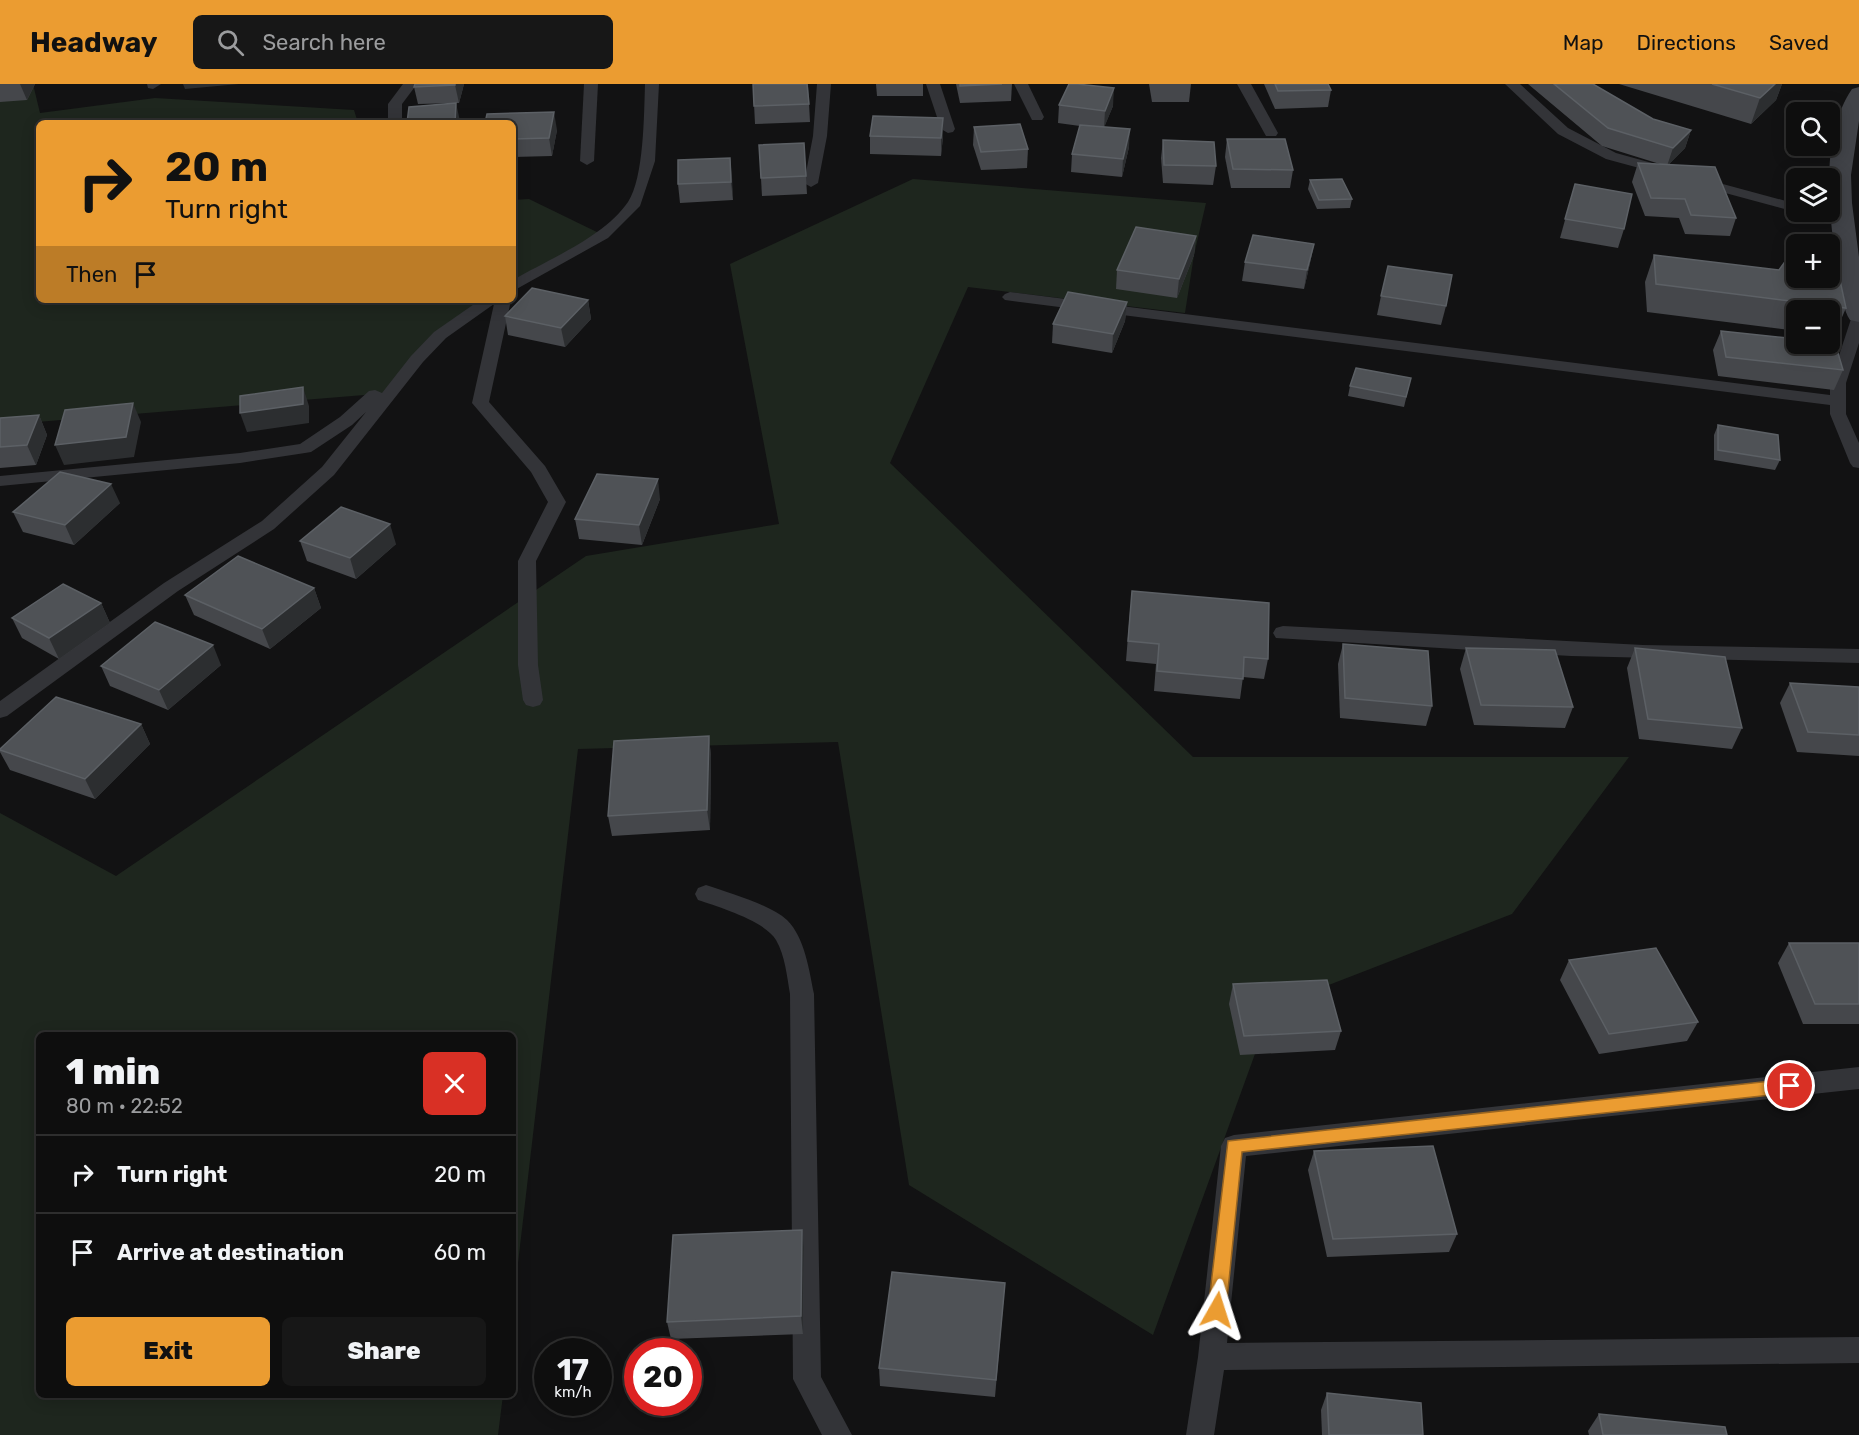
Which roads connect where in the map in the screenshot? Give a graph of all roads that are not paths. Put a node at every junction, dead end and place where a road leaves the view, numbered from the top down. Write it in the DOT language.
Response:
graph roads {
  1 [pos="410,84"];
  2 [pos="591,84"];
  3 [pos="652,84"];
  4 [pos="824,84"];
  5 [pos="933,84"];
  6 [pos="1021,84"];
  7 [pos="1244,84"];
  8 [pos="1512,84"];
  9 [pos="1859,93"];
  10 [pos="1037,117"];
  11 [pos="395,120"];
  12 [pos="948,129"];
  13 [pos="1271,133"];
  14 [pos="587,161"];
  15 [pos="1840,168"];
  16 [pos="812,183"];
  17 [pos="1786,205"];
  18 [pos="1840,217"];
  19 [pos="516,284"];
  20 [pos="1010,297"];
  21 [pos="486,303"];
  22 [pos="502,303"];
  23 [pos="1859,315"];
  24 [pos="1859,320"];
  25 [pos="417,358"];
  26 [pos="1838,400"];
  27 [pos="1859,464"];
  28 [pos="0,481"];
  29 [pos="1283,633"];
  30 [pos="1859,656"];
  31 [pos="533,700"];
  32 [pos="0,711"];
  33 [pos="706,894"];
  34 [pos="1859,1078"];
  35 [pos="1859,1350"];
  36 [pos="1212,1357"];
  37 [pos="838,1435"];
  38 [pos="1200,1435"];
  1 -- 11 [label="lane"];
  2 -- 14 [label="lane"];
  3 -- 19 [label="lane"];
  4 -- 16 [label="lane"];
  5 -- 12 [label="lane"];
  6 -- 10 [label="lane"];
  7 -- 13 [label="lane"];
  8 -- 17 [label="lane"];
  9 -- 15 [label="main road"];
  18 -- 23 [label="main road"];
  20 -- 26 [label="lane"];
  21 -- 25 [label="lane"];
  22 -- 31 [label="lane"];
  24 -- 26 [label="lane"];
  25 -- 28 [label="lane"];
  25 -- 32 [label="lane"];
  26 -- 27 [label="lane"];
  29 -- 30 [label="lane"];
  33 -- 37 [label="lane"];
  34 -- 36 [label="lane"];
  35 -- 36 [label="lane"];
  36 -- 38 [label="lane"];
}
